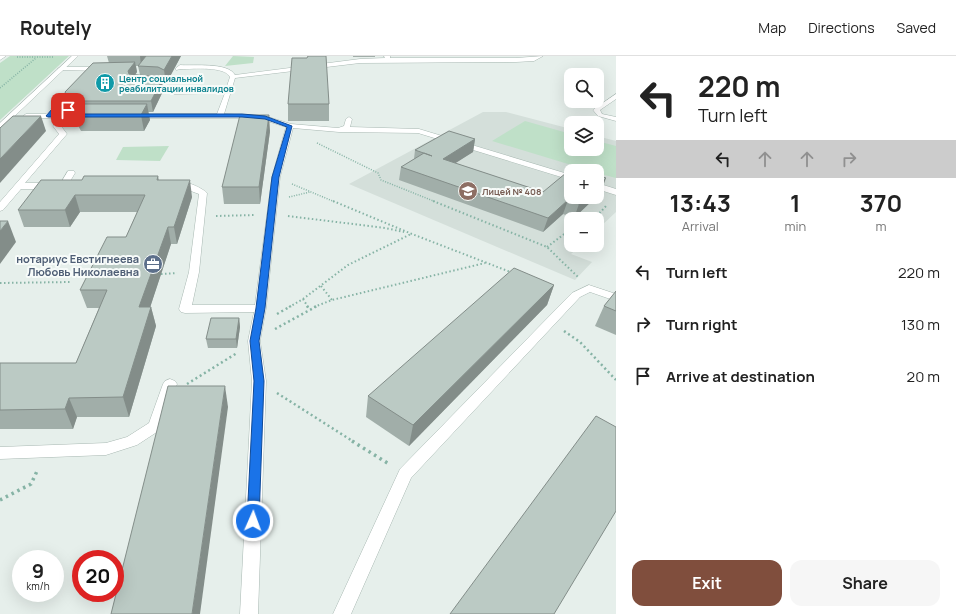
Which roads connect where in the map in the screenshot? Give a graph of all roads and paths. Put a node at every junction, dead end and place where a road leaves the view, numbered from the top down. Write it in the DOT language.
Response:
graph roads {
  1 [pos="540,56"];
  2 [pos="1,57"];
  3 [pos="38,57"];
  4 [pos="74,57"];
  5 [pos="388,58"];
  6 [pos="519,58"];
  7 [pos="61,69"];
  8 [pos="91,69"];
  9 [pos="113,69"];
  10 [pos="178,69"];
  11 [pos="86,75"];
  12 [pos="233,77"];
  13 [pos="80,81"];
  14 [pos="140,83"];
  15 [pos="0,88"];
  16 [pos="228,91"];
  17 [pos="616,96"];
  18 [pos="91,110"];
  19 [pos="131,110"];
  20 [pos="155,110"];
  21 [pos="51,113"];
  22 [pos="12,116"];
  23 [pos="66,116"];
  24 [pos="104,116"];
  25 [pos="120,116"];
  26 [pos="220,116"];
  27 [pos="616,119"];
  28 [pos="349,120"];
  29 [pos="290,126"];
  30 [pos="0,127"];
  31 [pos="342,129"];
  32 [pos="316,143"];
  33 [pos="71,173"];
  34 [pos="564,176"];
  35 [pos="276,177"];
  36 [pos="166,184"];
  37 [pos="76,185"];
  38 [pos="19,186"];
  39 [pos="63,186"];
  40 [pos="604,190"];
  41 [pos="614,196"];
  42 [pos="0,208"];
  43 [pos="600,212"];
  44 [pos="272,215"];
  45 [pos="202,216"];
  46 [pos="412,234"];
  47 [pos="564,234"];
  48 [pos="547,247"];
  49 [pos="485,263"];
  50 [pos="520,275"];
  51 [pos="71,282"];
  52 [pos="0,283"];
  53 [pos="321,286"];
  54 [pos="589,288"];
  55 [pos="303,298"];
  56 [pos="616,298"];
  57 [pos="332,300"];
  58 [pos="260,308"];
  59 [pos="309,309"];
  60 [pos="551,321"];
  61 [pos="258,326"];
  62 [pos="254,341"];
  63 [pos="616,380"];
  64 [pos="259,381"];
  65 [pos="170,384"];
  66 [pos="164,399"];
  67 [pos="0,453"];
  68 [pos="405,474"];
  69 [pos="31,484"];
  70 [pos="0,500"];
  71 [pos="249,614"];
  72 [pos="342,614"];
  1 -- 6 [label="street"];
  2 -- 3 [label="path"];
  3 -- 4 [label="path"];
  3 -- 15 [label="path"];
  4 -- 7 [label="street"];
  5 -- 6 [label="street"];
  5 -- 12 [label="street"];
  7 -- 8 [label="street"];
  7 -- 22 [label="street"];
  8 -- 9 [label="street"];
  8 -- 11 [label="street"];
  10 -- 12 [label="street"];
  12 -- 16 [label="street"];
  13 -- 21 [label="street"];
  14 -- 16 [label="street"];
  16 -- 26 [label="street"];
  17 -- 27 [label="street"];
  18 -- 21 [label="street"];
  19 -- 20 [label="street"];
  21 -- 22 [label="street"];
  21 -- 23 [label="street"];
  22 -- 30 [label="street"];
  23 -- 24 [label="street"];
  23 -- 38 [label="street"];
  25 -- 26 [label="street"];
  26 -- 29 [label="street"];
  28 -- 31 [label="street"];
  29 -- 31 [label="street"];
  29 -- 35 [label="street"];
  31 -- 34 [label="street"];
  32 -- 48 [label="path"];
  33 -- 39 [label="street"];
  35 -- 44 [label="street"];
  35 -- 46 [label="path"];
  36 -- 45 [label="street"];
  37 -- 39 [label="street"];
  38 -- 39 [label="street"];
  38 -- 42 [label="street"];
  40 -- 41 [label="street"];
  41 -- 43 [label="path"];
  44 -- 45 [label="path"];
  44 -- 46 [label="path"];
  44 -- 58 [label="street"];
  45 -- 58 [label="street"];
  46 -- 49 [label="path"];
  46 -- 53 [label="path"];
  47 -- 48 [label="path"];
  48 -- 54 [label="path"];
  49 -- 50 [label="path"];
  49 -- 57 [label="path"];
  51 -- 52 [label="path"];
  53 -- 55 [label="path"];
  53 -- 57 [label="path"];
  54 -- 56 [label="street"];
  54 -- 60 [label="street"];
  55 -- 59 [label="path"];
  55 -- 61 [label="path"];
  57 -- 59 [label="path"];
  58 -- 61 [label="street"];
  59 -- 62 [label="path"];
  60 -- 63 [label="path"];
  60 -- 68 [label="street"];
  61 -- 62 [label="street"];
  62 -- 64 [label="street"];
  62 -- 66 [label="path"];
  64 -- 68 [label="path"];
  64 -- 71 [label="street"];
  65 -- 66 [label="street"];
  66 -- 67 [label="street"];
  68 -- 72 [label="street"];
  69 -- 70 [label="path"];
}
